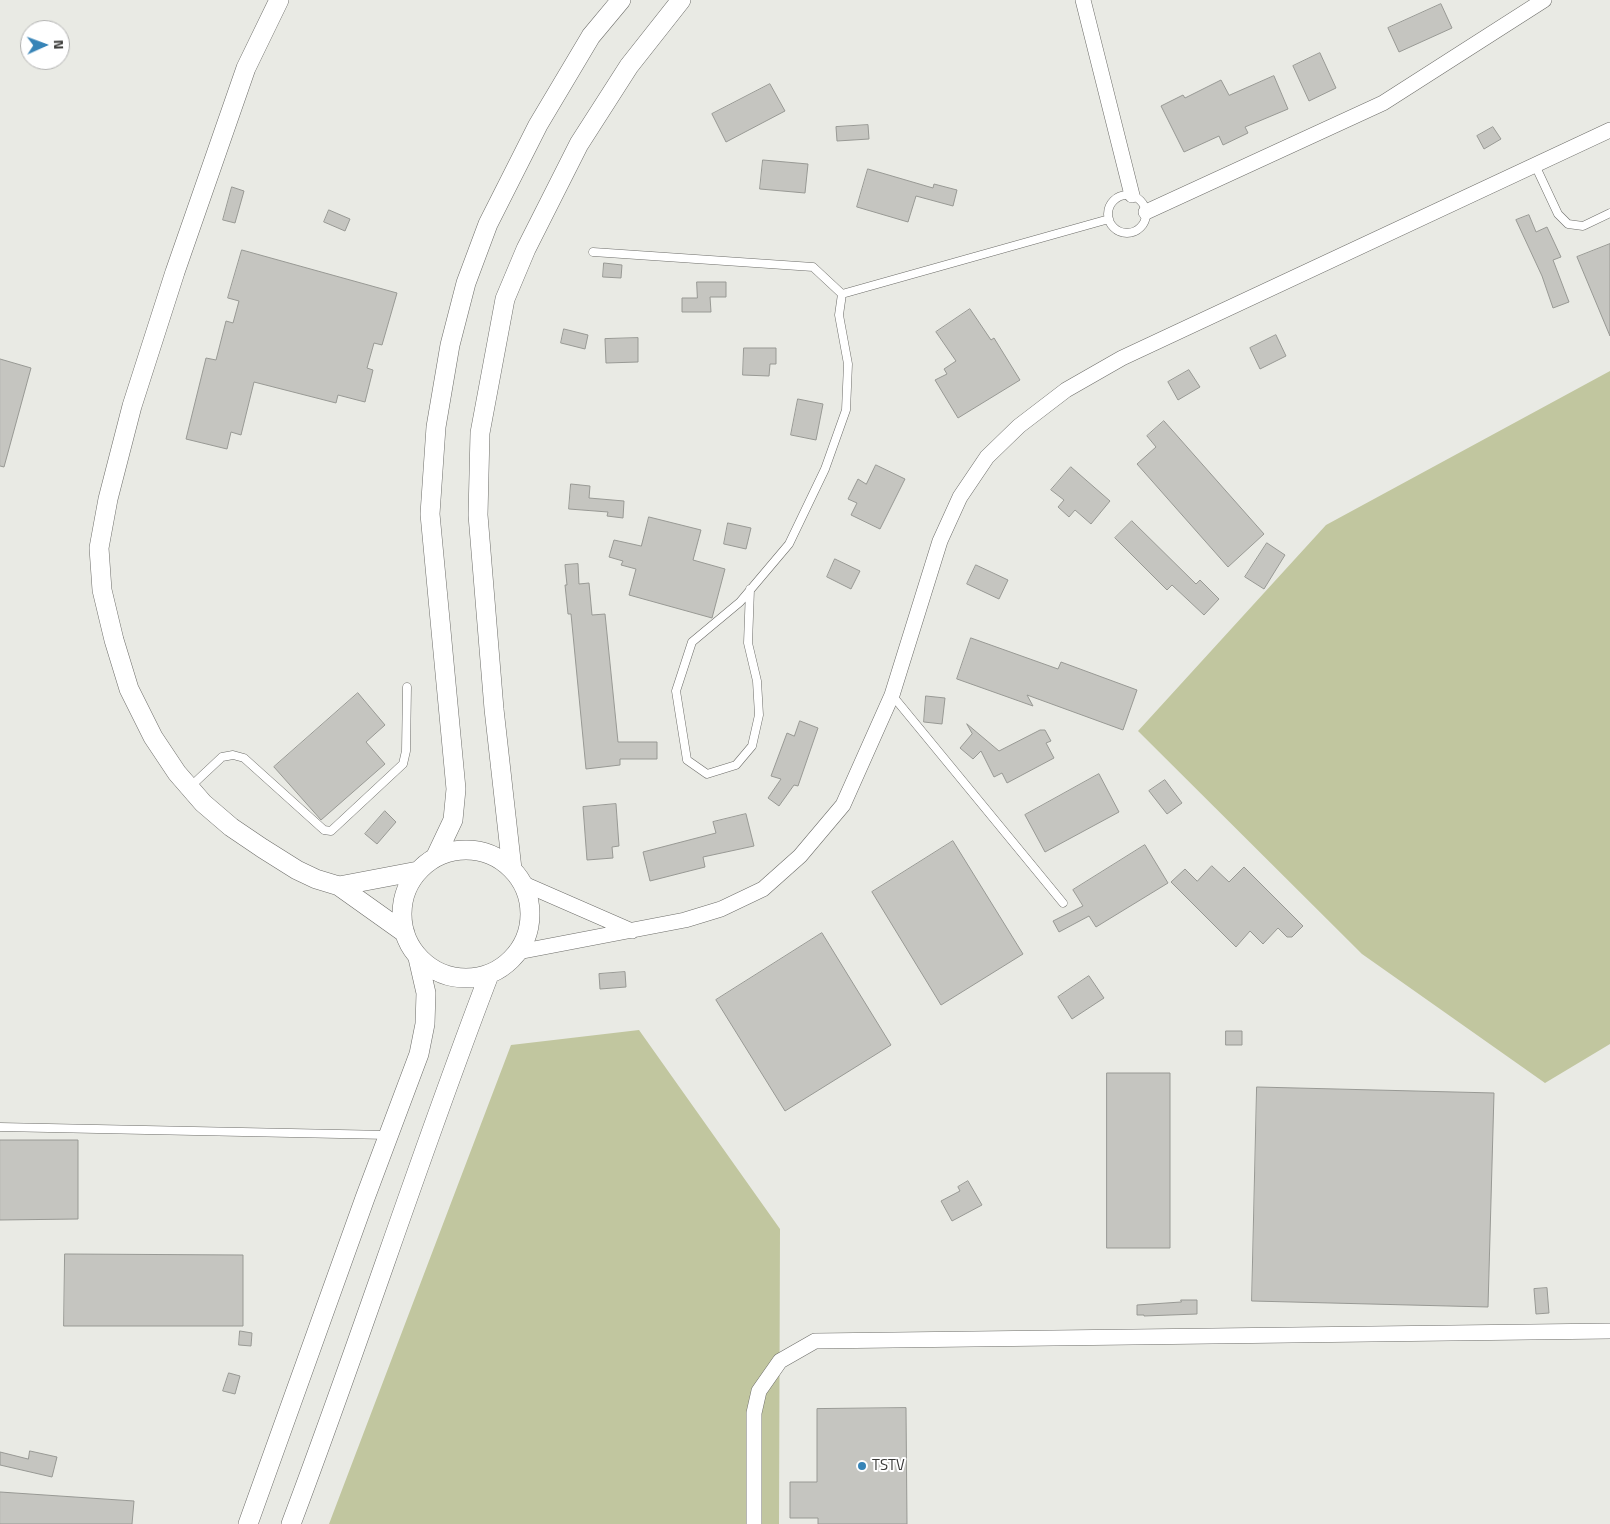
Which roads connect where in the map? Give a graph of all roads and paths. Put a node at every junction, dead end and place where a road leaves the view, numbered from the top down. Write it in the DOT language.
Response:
graph roads {
  1 [pos="279,0"];
  2 [pos="621,0"];
  3 [pos="681,0"];
  4 [pos="1544,0"];
  5 [pos="1087,2"];
  6 [pos="1610,130"];
  7 [pos="1536,165"];
  8 [pos="1132,195"];
  9 [pos="1146,212"];
  10 [pos="1610,213"];
  11 [pos="1109,219"];
  12 [pos="593,252"];
  13 [pos="842,294"];
  14 [pos="750,590"];
  15 [pos="407,687"];
  16 [pos="892,695"];
  17 [pos="190,787"];
  18 [pos="435,858"];
  19 [pos="418,871"];
  20 [pos="517,876"];
  21 [pos="339,886"];
  22 [pos="1063,903"];
  23 [pos="632,931"];
  24 [pos="405,933"];
  25 [pos="518,952"];
  26 [pos="418,958"];
  27 [pos="489,975"];
  28 [pos="0,1127"];
  29 [pos="389,1135"];
  30 [pos="1610,1331"];
  31 [pos="248,1524"];
  32 [pos="291,1524"];
  33 [pos="754,1524"];
  1 -- 17 [label="street"];
  2 -- 18 [label="street"];
  3 -- 20 [label="street"];
  4 -- 9 [label="street"];
  5 -- 8 [label="street"];
  6 -- 7 [label="street"];
  7 -- 10 [label="lane"];
  7 -- 16 [label="street"];
  8 -- 9 [label="lane"];
  8 -- 11 [label="lane"];
  9 -- 11 [label="lane"];
  11 -- 13 [label="lane"];
  12 -- 13 [label="lane"];
  13 -- 14 [label="lane"];
  14 -- 14 [label="lane"];
  15 -- 17 [label="lane"];
  16 -- 22 [label="lane"];
  16 -- 23 [label="street"];
  17 -- 21 [label="street"];
  18 -- 19 [label="street"];
  18 -- 20 [label="street"];
  19 -- 21 [label="street"];
  19 -- 24 [label="street"];
  20 -- 23 [label="street"];
  20 -- 25 [label="street"];
  21 -- 24 [label="street"];
  23 -- 25 [label="street"];
  24 -- 26 [label="street"];
  25 -- 27 [label="street"];
  26 -- 27 [label="street"];
  26 -- 29 [label="street"];
  27 -- 32 [label="street"];
  28 -- 29 [label="lane"];
  29 -- 31 [label="street"];
  30 -- 33 [label="street"];
}
